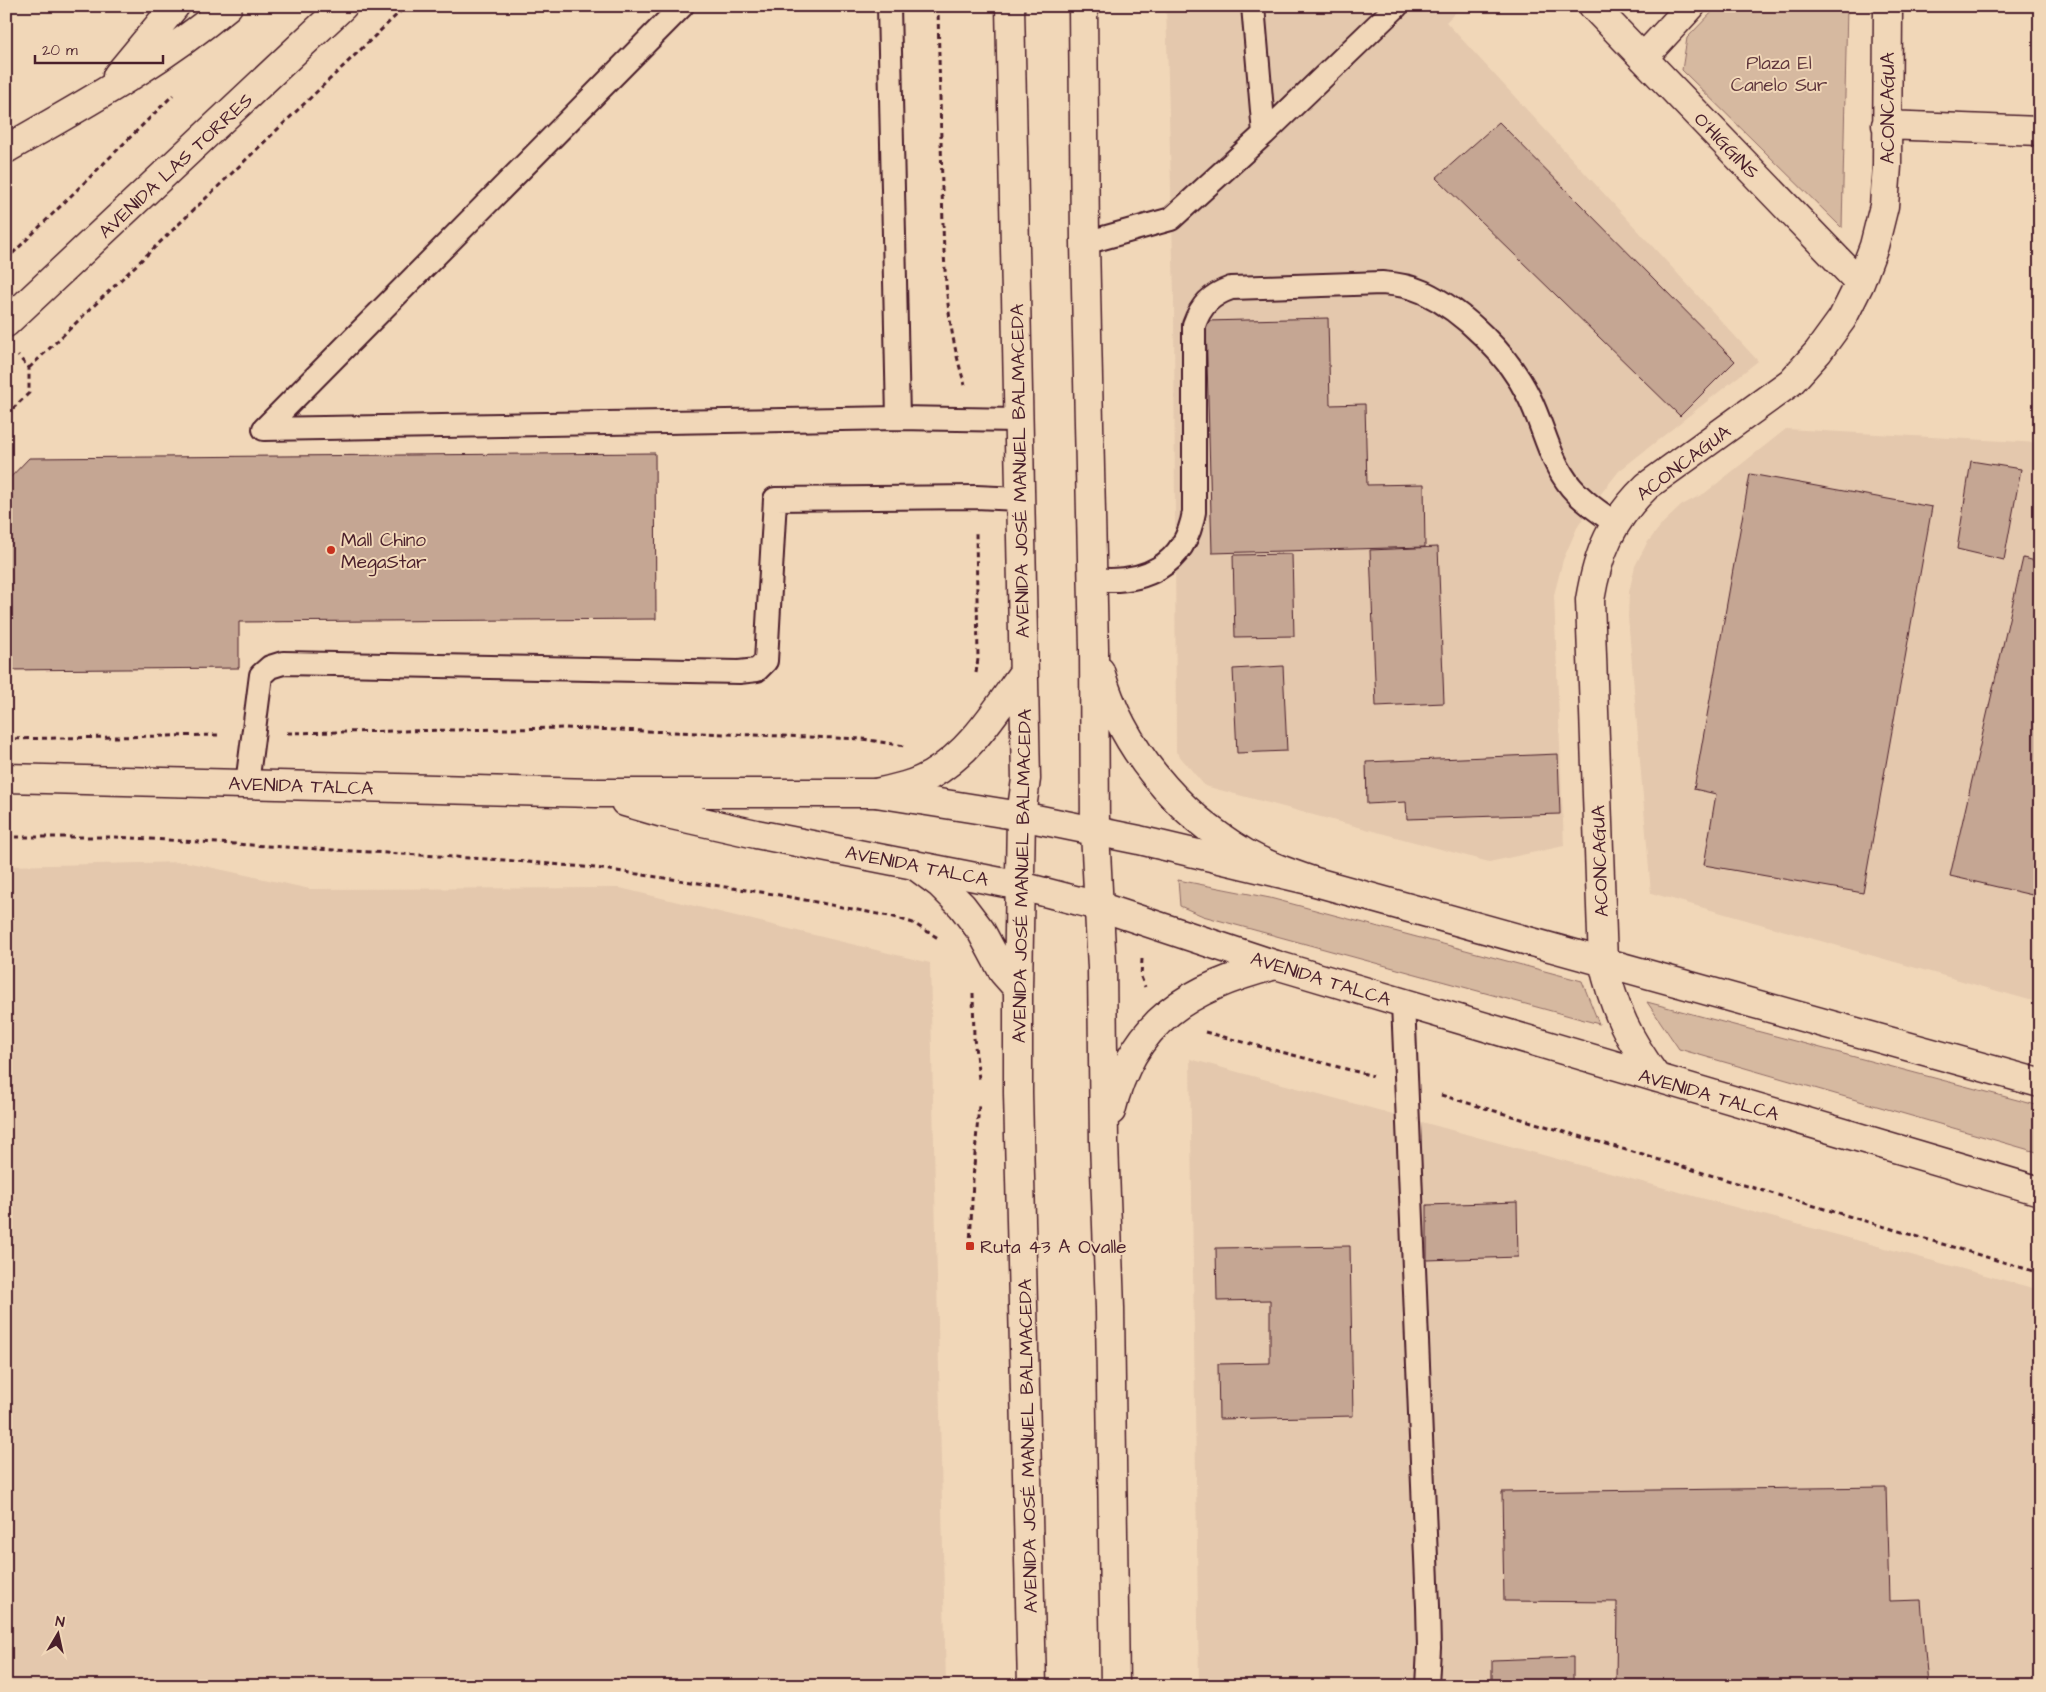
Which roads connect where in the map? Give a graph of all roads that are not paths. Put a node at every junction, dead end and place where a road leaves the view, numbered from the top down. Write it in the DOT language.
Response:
graph roads {
  1 [pos="175,6"];
  2 [pos="228,6"];
  3 [pos="343,6"];
  4 [pos="682,6"];
  5 [pos="889,6"];
  6 [pos="1010,6"];
  7 [pos="1083,6"];
  8 [pos="1253,6"];
  9 [pos="1397,6"];
  10 [pos="1593,6"];
  11 [pos="1692,6"];
  12 [pos="1888,6"];
  13 [pos="1643,58"];
  14 [pos="103,93"];
  15 [pos="1886,125"];
  16 [pos="2040,131"];
  17 [pos="1264,134"];
  18 [pos="6,149"];
  19 [pos="1085,243"];
  20 [pos="1860,283"];
  21 [pos="6,323"];
  22 [pos="898,418"];
  23 [pos="1017,420"];
  24 [pos="1019,499"];
  25 [pos="1615,523"];
  26 [pos="1092,579"];
  27 [pos="1094,649"];
  28 [pos="1023,672"];
  29 [pos="6,778"];
  30 [pos="247,784"];
  31 [pos="595,793"];
  32 [pos="876,793"];
  33 [pos="1021,816"];
  34 [pos="1095,832"];
  35 [pos="913,864"];
  36 [pos="1312,881"];
  37 [pos="1021,886"];
  38 [pos="1098,906"];
  39 [pos="1603,962"];
  40 [pos="1276,965"];
  41 [pos="1018,989"];
  42 [pos="1403,1003"];
  43 [pos="1657,1078"];
  44 [pos="2040,1083"];
  45 [pos="1104,1142"];
  46 [pos="2040,1191"];
  47 [pos="1032,1686"];
  48 [pos="1115,1686"];
  49 [pos="1427,1686"];
  1 -- 14 [label="main road"];
  2 -- 14 [label="main road"];
  3 -- 21 [label="main road, AVENIDA LAS TORRES"];
  4 -- 22 [label="lane"];
  5 -- 22 [label="lane"];
  6 -- 23 [label="main road, AVENIDA JOSÉ MANUEL BALMACEDA"];
  7 -- 19 [label="main road"];
  8 -- 17 [label="lane"];
  9 -- 17 [label="lane"];
  10 -- 13 [label="main road, O'HIGGINS"];
  11 -- 13 [label="main road"];
  12 -- 15 [label="main road, ACONCAGUA"];
  13 -- 20 [label="main road, O'HIGGINS"];
  14 -- 18 [label="main road"];
  15 -- 16 [label="main road"];
  15 -- 20 [label="main road, ACONCAGUA"];
  17 -- 19 [label="lane"];
  19 -- 26 [label="main road"];
  20 -- 25 [label="main road, ACONCAGUA"];
  22 -- 23 [label="lane"];
  23 -- 24 [label="main road, AVENIDA JOSÉ MANUEL BALMACEDA"];
  24 -- 28 [label="main road, AVENIDA JOSÉ MANUEL BALMACEDA"];
  24 -- 30 [label="lane"];
  25 -- 26 [label="lane"];
  25 -- 39 [label="main road, ACONCAGUA"];
  26 -- 27 [label="main road"];
  27 -- 34 [label="main road"];
  27 -- 36 [label="main road"];
  28 -- 32 [label="main road"];
  28 -- 33 [label="main road, AVENIDA JOSÉ MANUEL BALMACEDA"];
  29 -- 30 [label="main road, AVENIDA TALCA"];
  30 -- 31 [label="main road, AVENIDA TALCA"];
  31 -- 32 [label="main road, AVENIDA TALCA"];
  31 -- 35 [label="main road, AVENIDA TALCA"];
  32 -- 33 [label="main road, AVENIDA TALCA"];
  33 -- 34 [label="main road, AVENIDA TALCA"];
  33 -- 37 [label="main road, AVENIDA JOSÉ MANUEL BALMACEDA"];
  34 -- 36 [label="main road, AVENIDA TALCA"];
  34 -- 38 [label="main road"];
  35 -- 37 [label="main road, AVENIDA TALCA"];
  35 -- 41 [label="main road"];
  36 -- 39 [label="main road, AVENIDA TALCA"];
  37 -- 38 [label="main road, AVENIDA TALCA"];
  37 -- 41 [label="main road, AVENIDA JOSÉ MANUEL BALMACEDA"];
  38 -- 40 [label="main road, AVENIDA TALCA"];
  38 -- 45 [label="main road"];
  39 -- 43 [label="main road, ACONCAGUA"];
  39 -- 44 [label="main road, AVENIDA TALCA"];
  40 -- 42 [label="main road, AVENIDA TALCA"];
  40 -- 45 [label="main road"];
  41 -- 47 [label="main road, AVENIDA JOSÉ MANUEL BALMACEDA"];
  42 -- 43 [label="main road, AVENIDA TALCA"];
  42 -- 49 [label="lane"];
  43 -- 46 [label="main road, AVENIDA TALCA"];
  45 -- 48 [label="main road"];
}
